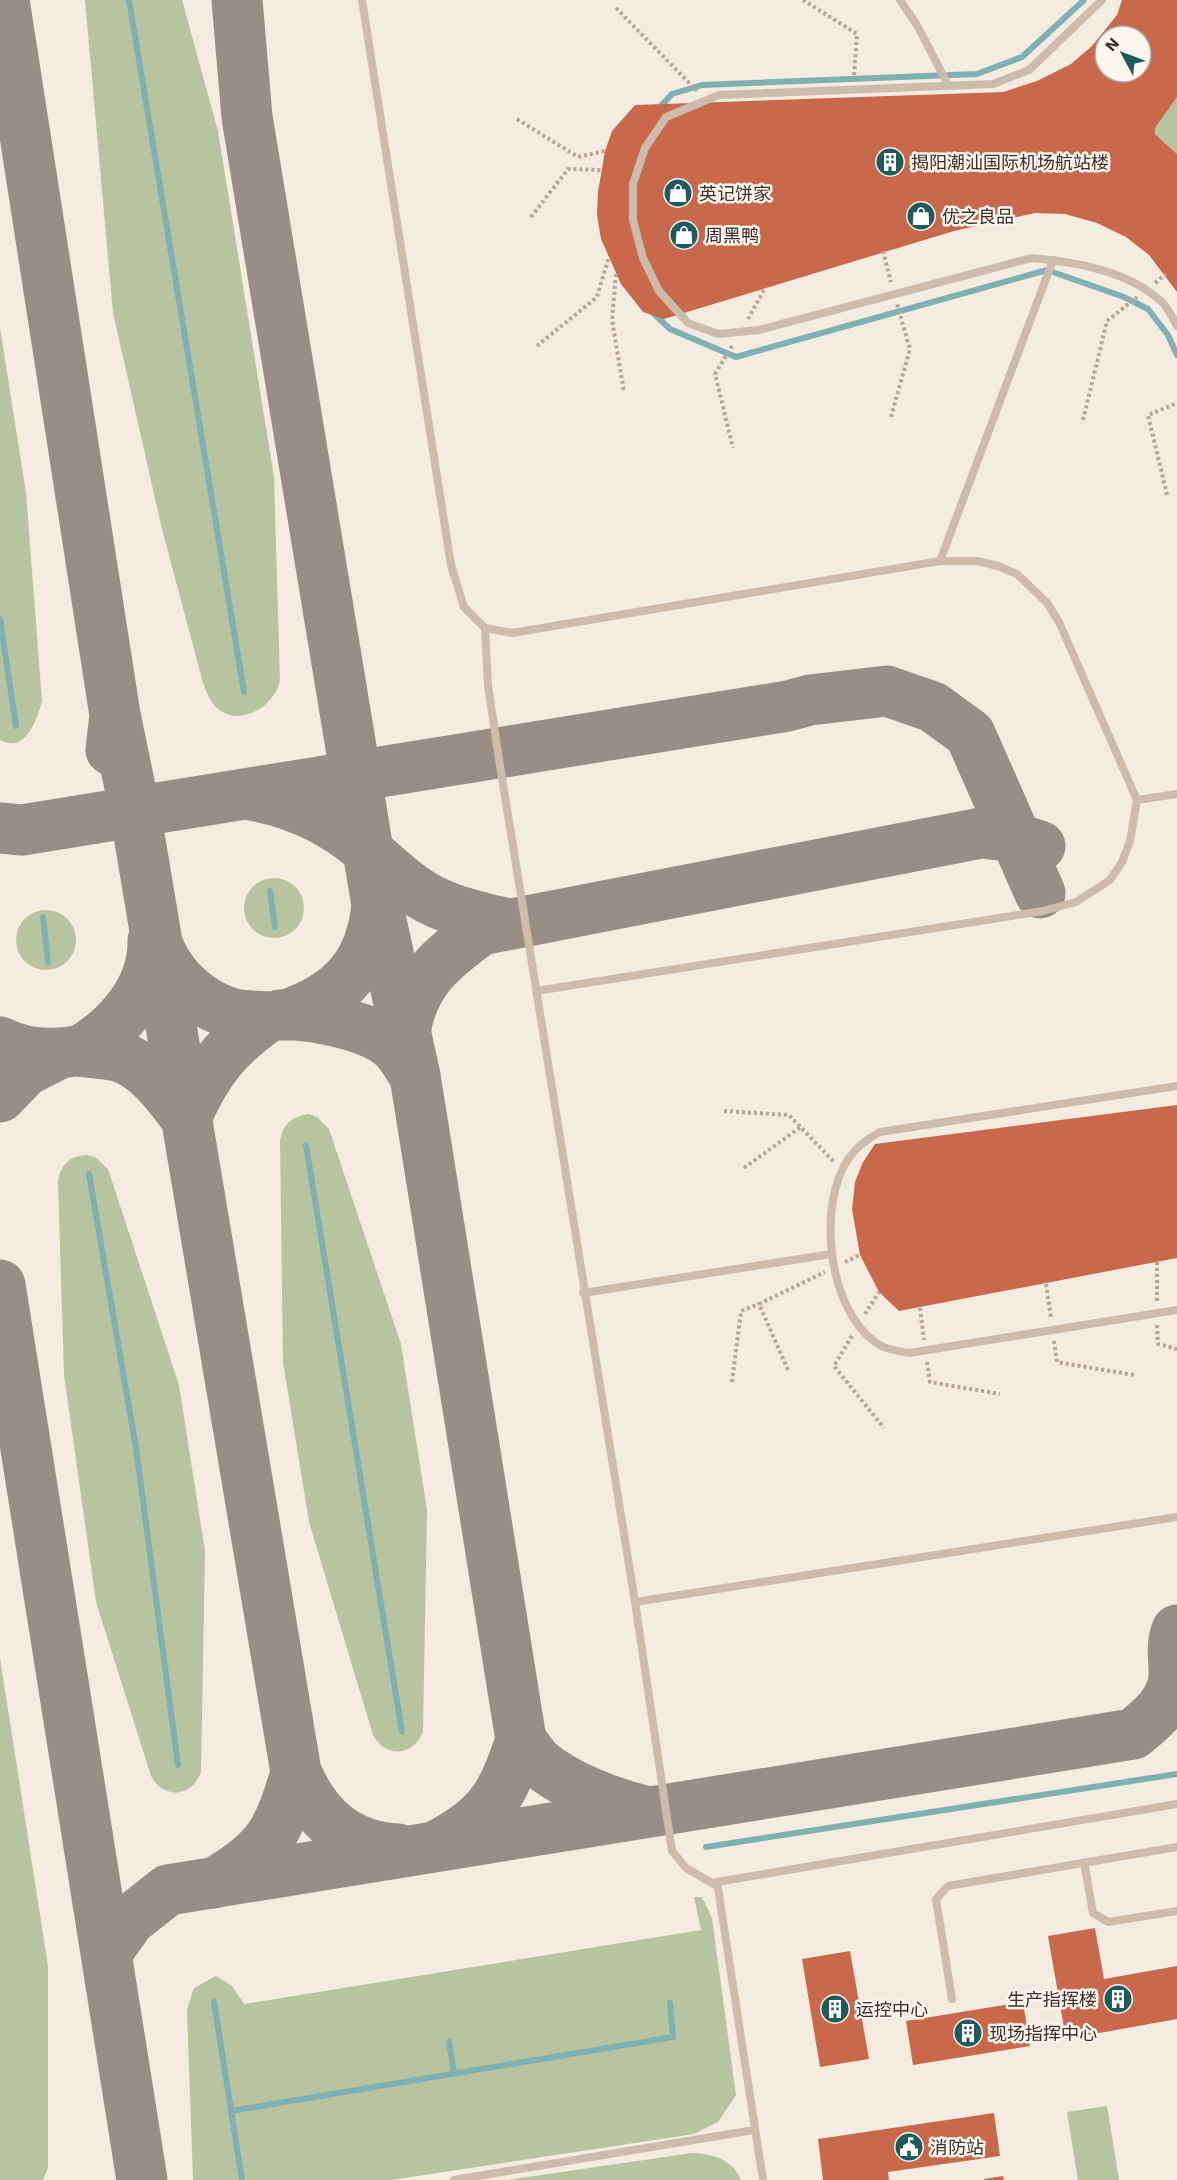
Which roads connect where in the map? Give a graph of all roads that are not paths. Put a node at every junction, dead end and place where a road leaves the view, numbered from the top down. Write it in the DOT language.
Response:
graph roads {
  1 [pos="362,0"];
  2 [pos="900,0"];
  3 [pos="1102,0"];
  4 [pos="948,86"];
  5 [pos="1053,260"];
  6 [pos="1177,326"];
  7 [pos="940,561"];
  8 [pos="485,628"];
  9 [pos="1177,794"];
  10 [pos="1137,800"];
  11 [pos="536,991"];
  12 [pos="1177,1086"];
  13 [pos="831,1254"];
  14 [pos="583,1293"];
  15 [pos="1177,1310"];
  16 [pos="1177,1517"];
  17 [pos="635,1602"];
  18 [pos="1177,1804"];
  19 [pos="1177,1847"];
  20 [pos="1084,1862"];
  21 [pos="717,1886"];
  22 [pos="1177,1911"];
  23 [pos="952,1999"];
  24 [pos="754,2130"];
  25 [pos="454,2180"];
  26 [pos="763,2180"];
  1 -- 8 [label="lane"];
  2 -- 4 [label="lane"];
  3 -- 4 [label="lane"];
  4 -- 5 [label="lane"];
  5 -- 6 [label="lane"];
  5 -- 7 [label="lane"];
  7 -- 8 [label="lane"];
  7 -- 10 [label="lane"];
  8 -- 11 [label="lane"];
  9 -- 10 [label="lane"];
  10 -- 11 [label="lane"];
  11 -- 14 [label="lane"];
  12 -- 13 [label="lane"];
  13 -- 14 [label="lane"];
  13 -- 15 [label="lane"];
  14 -- 17 [label="lane"];
  16 -- 17 [label="lane"];
  17 -- 21 [label="lane"];
  18 -- 21 [label="lane"];
  19 -- 20 [label="lane"];
  20 -- 22 [label="lane"];
  20 -- 23 [label="lane"];
  21 -- 24 [label="lane"];
  24 -- 25 [label="lane"];
  24 -- 26 [label="lane"];
}
